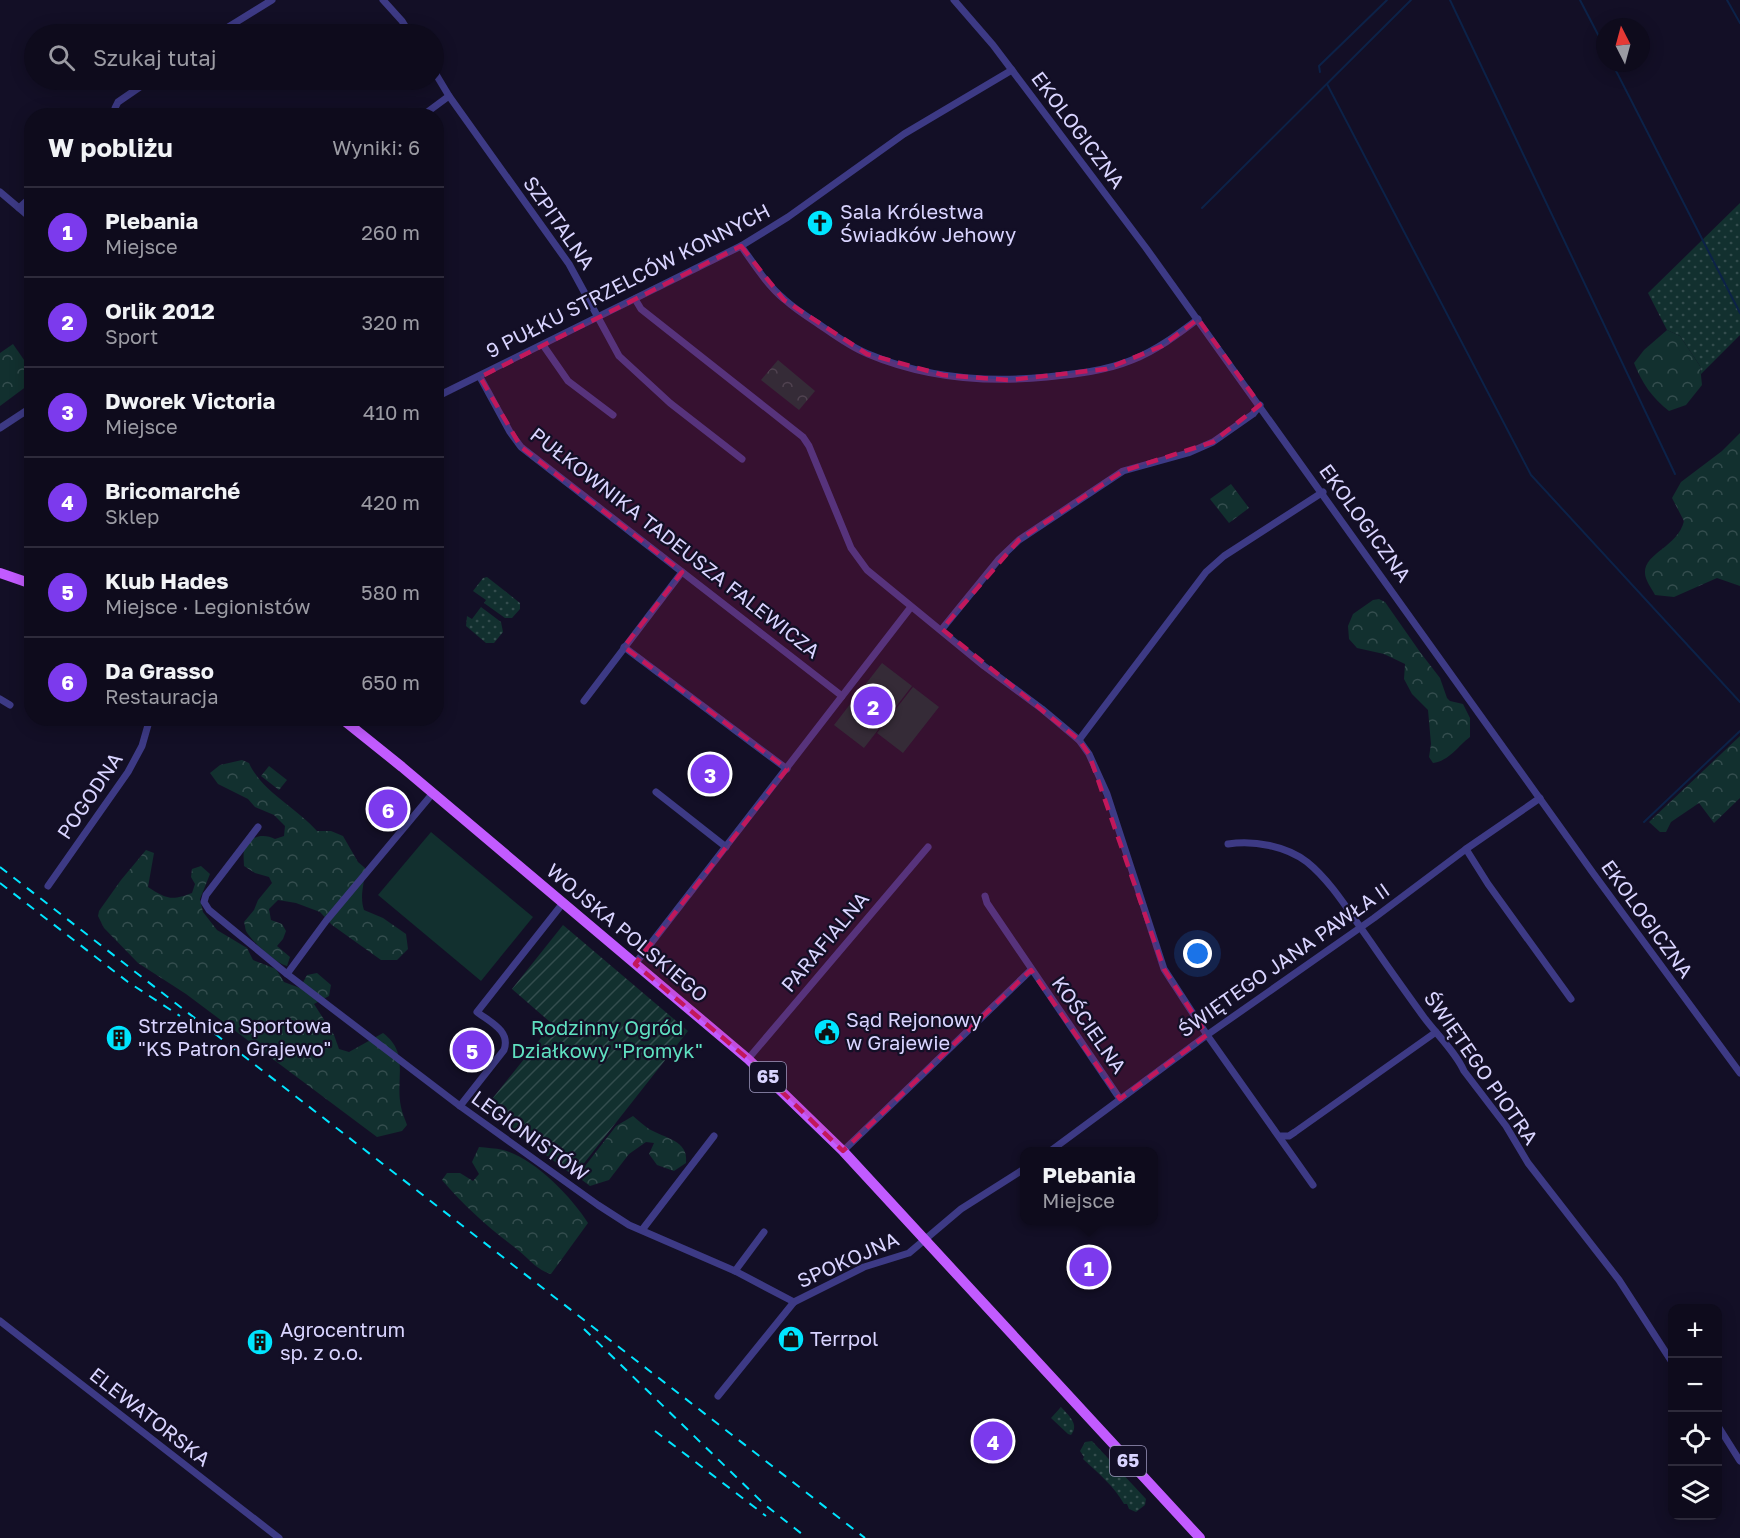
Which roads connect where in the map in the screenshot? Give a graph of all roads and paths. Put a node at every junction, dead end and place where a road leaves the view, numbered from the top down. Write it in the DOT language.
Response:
graph roads {
  1 [pos="272,0"];
  2 [pos="383,0"];
  3 [pos="954,0"];
  4 [pos="233,24"];
  5 [pos="404,24"];
  6 [pos="1012,70"];
  7 [pos="444,88"];
  8 [pos="135,90"];
  9 [pos="449,96"];
  10 [pos="115,108"];
  11 [pos="433,108"];
  12 [pos="0,192"];
  13 [pos="24,203"];
  14 [pos="19,208"];
  15 [pos="24,212"];
  16 [pos="741,246"];
  17 [pos="635,298"];
  18 [pos="598,318"];
  19 [pos="1198,319"];
  20 [pos="543,345"];
  21 [pos="480,376"];
  22 [pos="444,393"];
  23 [pos="1260,405"];
  24 [pos="24,412"];
  25 [pos="613,415"];
  26 [pos="0,428"];
  27 [pos="742,459"];
  28 [pos="1323,492"];
  29 [pos="682,572"];
  30 [pos="0,573"];
  31 [pos="24,581"];
  32 [pos="911,607"];
  33 [pos="942,629"];
  34 [pos="624,648"];
  35 [pos="842,696"];
  36 [pos="0,699"];
  37 [pos="584,701"];
  38 [pos="10,705"];
  39 [pos="148,726"];
  40 [pos="351,726"];
  41 [pos="1079,740"];
  42 [pos="787,769"];
  43 [pos="656,792"];
  44 [pos="433,793"];
  45 [pos="1540,798"];
  46 [pos="258,827"];
  47 [pos="1228,844"];
  48 [pos="726,847"];
  49 [pos="928,847"];
  50 [pos="1466,849"];
  51 [pos="48,886"];
  52 [pos="985,896"];
  53 [pos="563,903"];
  54 [pos="1360,927"];
  55 [pos="635,964"];
  56 [pos="1031,970"];
  57 [pos="287,974"];
  58 [pos="1571,999"];
  59 [pos="1436,1032"];
  60 [pos="1207,1035"];
  61 [pos="748,1059"];
  62 [pos="1740,1073"];
  63 [pos="1120,1099"];
  64 [pos="460,1106"];
  65 [pos="714,1136"];
  66 [pos="1281,1136"];
  67 [pos="1056,1147"];
  68 [pos="843,1151"];
  69 [pos="1020,1172"];
  70 [pos="1313,1185"];
  71 [pos="642,1230"];
  72 [pos="764,1232"];
  73 [pos="926,1240"];
  74 [pos="735,1271"];
  75 [pos="794,1302"];
  76 [pos="0,1321"];
  77 [pos="1669,1358"];
  78 [pos="718,1396"];
  79 [pos="1722,1432"];
  80 [pos="1740,1461"];
  81 [pos="277,1537"];
  82 [pos="1200,1538"];
  1 -- 4 [label="street"];
  2 -- 5 [label="street"];
  3 -- 6 [label="street, EKOLOGICZNA"];
  6 -- 16 [label="street, 9 PUŁKU STRZELCÓW KONNYCH"];
  6 -- 19 [label="street, EKOLOGICZNA"];
  7 -- 9 [label="street, SZPITALNA"];
  8 -- 10 [label="street"];
  9 -- 11 [label="street"];
  9 -- 18 [label="street, SZPITALNA"];
  12 -- 14 [label="street"];
  13 -- 14 [label="street"];
  14 -- 15 [label="street"];
  16 -- 17 [label="street, 9 PUŁKU STRZELCÓW KONNYCH"];
  16 -- 19 [label="street"];
  17 -- 18 [label="street, 9 PUŁKU STRZELCÓW KONNYCH"];
  17 -- 32 [label="street"];
  18 -- 20 [label="street, 9 PUŁKU STRZELCÓW KONNYCH"];
  18 -- 27 [label="street, SZPITALNA"];
  19 -- 23 [label="street, EKOLOGICZNA"];
  20 -- 21 [label="street, 9 PUŁKU STRZELCÓW KONNYCH"];
  20 -- 25 [label="street"];
  21 -- 22 [label="street, 9 PUŁKU STRZELCÓW KONNYCH"];
  21 -- 29 [label="street, PUŁKOWNIKA TADEUSZA FALEWICZA"];
  23 -- 28 [label="street, EKOLOGICZNA"];
  23 -- 33 [label="street"];
  24 -- 26 [label="street"];
  28 -- 41 [label="street"];
  28 -- 45 [label="street, EKOLOGICZNA"];
  29 -- 34 [label="street"];
  29 -- 35 [label="street, PUŁKOWNIKA TADEUSZA FALEWICZA"];
  30 -- 31 [label="main road"];
  32 -- 33 [label="street"];
  32 -- 35 [label="street"];
  33 -- 41 [label="street"];
  34 -- 37 [label="street"];
  34 -- 42 [label="street"];
  35 -- 42 [label="street"];
  36 -- 38 [label="street"];
  39 -- 51 [label="street, POGODNA"];
  40 -- 44 [label="main road, WOJSKA POLSKIEGO / 65"];
  41 -- 60 [label="street"];
  42 -- 48 [label="street"];
  43 -- 48 [label="street"];
  44 -- 53 [label="main road, WOJSKA POLSKIEGO / 65"];
  44 -- 57 [label="street"];
  45 -- 50 [label="street, ŚWIĘTEGO JANA PAWŁA II"];
  45 -- 62 [label="street, EKOLOGICZNA"];
  46 -- 57 [label="street, LEGIONISTÓW"];
  47 -- 54 [label="street, ŚWIĘTEGO PIOTRA"];
  48 -- 55 [label="street"];
  49 -- 61 [label="street, PARAFIALNA"];
  50 -- 54 [label="street, ŚWIĘTEGO JANA PAWŁA II"];
  50 -- 58 [label="street"];
  52 -- 56 [label="street, KOŚCIELNA"];
  53 -- 55 [label="main road, WOJSKA POLSKIEGO / 65"];
  53 -- 64 [label="street"];
  54 -- 59 [label="street, ŚWIĘTEGO PIOTRA"];
  54 -- 60 [label="street, ŚWIĘTEGO JANA PAWŁA II"];
  55 -- 61 [label="main road, WOJSKA POLSKIEGO / 65"];
  56 -- 63 [label="street, KOŚCIELNA"];
  56 -- 68 [label="street, KOŚCIELNA"];
  57 -- 64 [label="street, LEGIONISTÓW"];
  59 -- 66 [label="street"];
  59 -- 77 [label="street, ŚWIĘTEGO PIOTRA"];
  60 -- 63 [label="street, ŚWIĘTEGO JANA PAWŁA II"];
  60 -- 66 [label="street"];
  61 -- 68 [label="main road, WOJSKA POLSKIEGO / 65"];
  63 -- 67 [label="street, ŚWIĘTEGO JANA PAWŁA II"];
  64 -- 71 [label="street, LEGIONISTÓW"];
  65 -- 71 [label="street"];
  66 -- 70 [label="street"];
  68 -- 73 [label="main road, WOJSKA POLSKIEGO / 65"];
  69 -- 73 [label="street"];
  71 -- 74 [label="street, LEGIONISTÓW"];
  72 -- 74 [label="street"];
  73 -- 75 [label="street, SPOKOJNA"];
  73 -- 82 [label="main road, WOJSKA POLSKIEGO / 65"];
  74 -- 75 [label="street, LEGIONISTÓW"];
  75 -- 78 [label="street, SPOKOJNA"];
  76 -- 81 [label="street, ELEWATORSKA"];
  79 -- 80 [label="street"];
}
